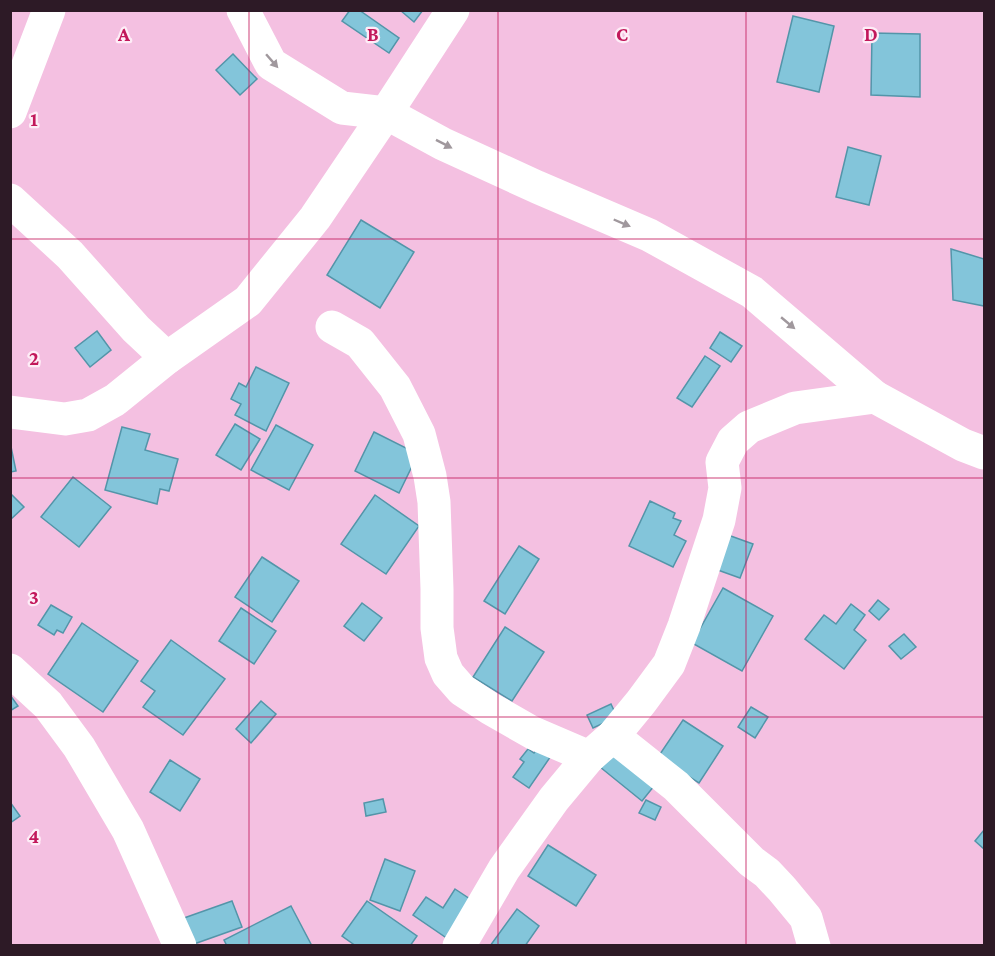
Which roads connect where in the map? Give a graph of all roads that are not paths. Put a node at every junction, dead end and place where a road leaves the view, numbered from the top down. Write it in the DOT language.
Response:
graph roads {
  1 [pos="49,10"];
  2 [pos="243,10"];
  3 [pos="453,10"];
  4 [pos="10,112"];
  5 [pos="386,113"];
  6 [pos="10,200"];
  7 [pos="332,327"];
  8 [pos="167,358"];
  9 [pos="875,398"];
  10 [pos="10,412"];
  11 [pos="984,453"];
  12 [pos="10,670"];
  13 [pos="613,736"];
  14 [pos="589,757"];
  15 [pos="180,945"];
  16 [pos="459,945"];
  17 [pos="814,945"];
  1 -- 4 [label="street"];
  2 -- 5 [label="street, one-way"];
  3 -- 5 [label="street"];
  5 -- 8 [label="street"];
  5 -- 9 [label="street, one-way"];
  6 -- 8 [label="street"];
  7 -- 14 [label="street"];
  8 -- 10 [label="street"];
  9 -- 11 [label="street"];
  9 -- 13 [label="street"];
  12 -- 15 [label="street"];
  13 -- 14 [label="street"];
  13 -- 17 [label="street"];
  14 -- 16 [label="street"];
}
